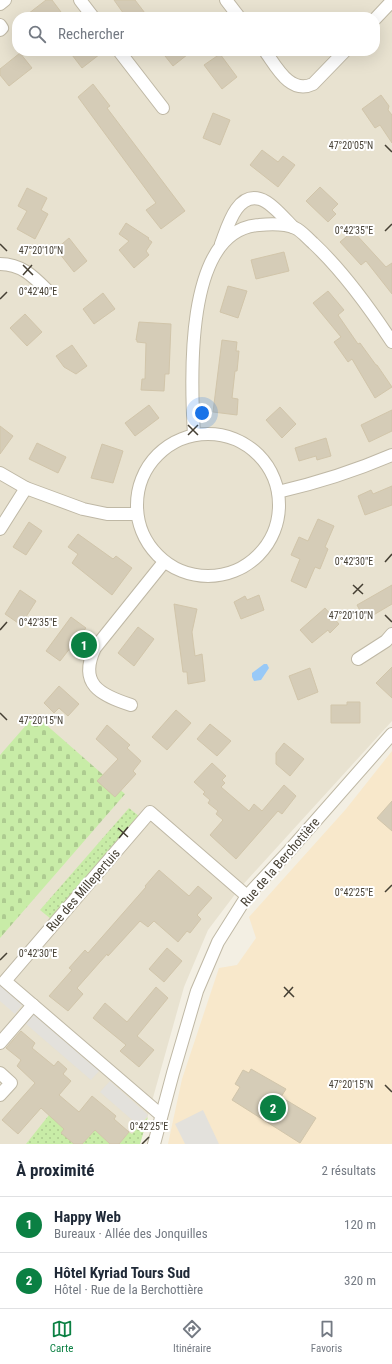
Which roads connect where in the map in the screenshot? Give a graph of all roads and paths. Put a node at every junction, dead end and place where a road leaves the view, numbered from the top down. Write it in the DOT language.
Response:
graph roads {
  1 [pos="5,0"];
  2 [pos="80,0"];
  3 [pos="226,0"];
  4 [pos="392,1"];
  5 [pos="0,4"];
  6 [pos="89,12"];
  7 [pos="235,12"];
  8 [pos="380,14"];
  9 [pos="0,25"];
  10 [pos="0,30"];
  11 [pos="123,56"];
  12 [pos="269,56"];
  13 [pos="340,56"];
  14 [pos="163,108"];
  15 [pos="294,227"];
  16 [pos="221,247"];
  17 [pos="0,264"];
  18 [pos="47,290"];
  19 [pos="392,342"];
  20 [pos="194,435"];
  21 [pos="392,455"];
  22 [pos="0,473"];
  23 [pos="26,488"];
  24 [pos="278,492"];
  25 [pos="137,514"];
  26 [pos="0,529"];
  27 [pos="164,562"];
  28 [pos="392,634"];
  29 [pos="358,659"];
  30 [pos="131,705"];
  31 [pos="392,734"];
  32 [pos="247,896"];
  33 [pos="33,1005"];
  34 [pos="0,1044"];
  35 [pos="0,1073"];
  36 [pos="0,1095"];
  37 [pos="161,1115"];
  38 [pos="154,1144"];
  1 -- 5 [label="street"];
  2 -- 6 [label="street"];
  3 -- 7 [label="street"];
  4 -- 8 [label="street"];
  9 -- 10 [label="street"];
  11 -- 14 [label="street"];
  12 -- 13 [label="street"];
  15 -- 16 [label="street"];
  15 -- 16 [label="street"];
  15 -- 19 [label="street"];
  16 -- 20 [label="street"];
  17 -- 18 [label="street"];
  20 -- 24 [label="street"];
  20 -- 25 [label="street"];
  21 -- 24 [label="street"];
  22 -- 23 [label="street"];
  23 -- 25 [label="street"];
  23 -- 26 [label="street"];
  24 -- 27 [label="street"];
  25 -- 27 [label="street"];
  27 -- 30 [label="street"];
  28 -- 29 [label="street"];
  31 -- 32 [label="street, Rue de la Berchottière"];
  32 -- 33 [label="street, Rue des Millepertuis"];
  32 -- 37 [label="street, Rue de la Berchottière"];
  33 -- 34 [label="street"];
  33 -- 37 [label="street, Rue des Millepertuis"];
  35 -- 36 [label="street"];
  37 -- 38 [label="street, Rue de la Berchottière"];
}
